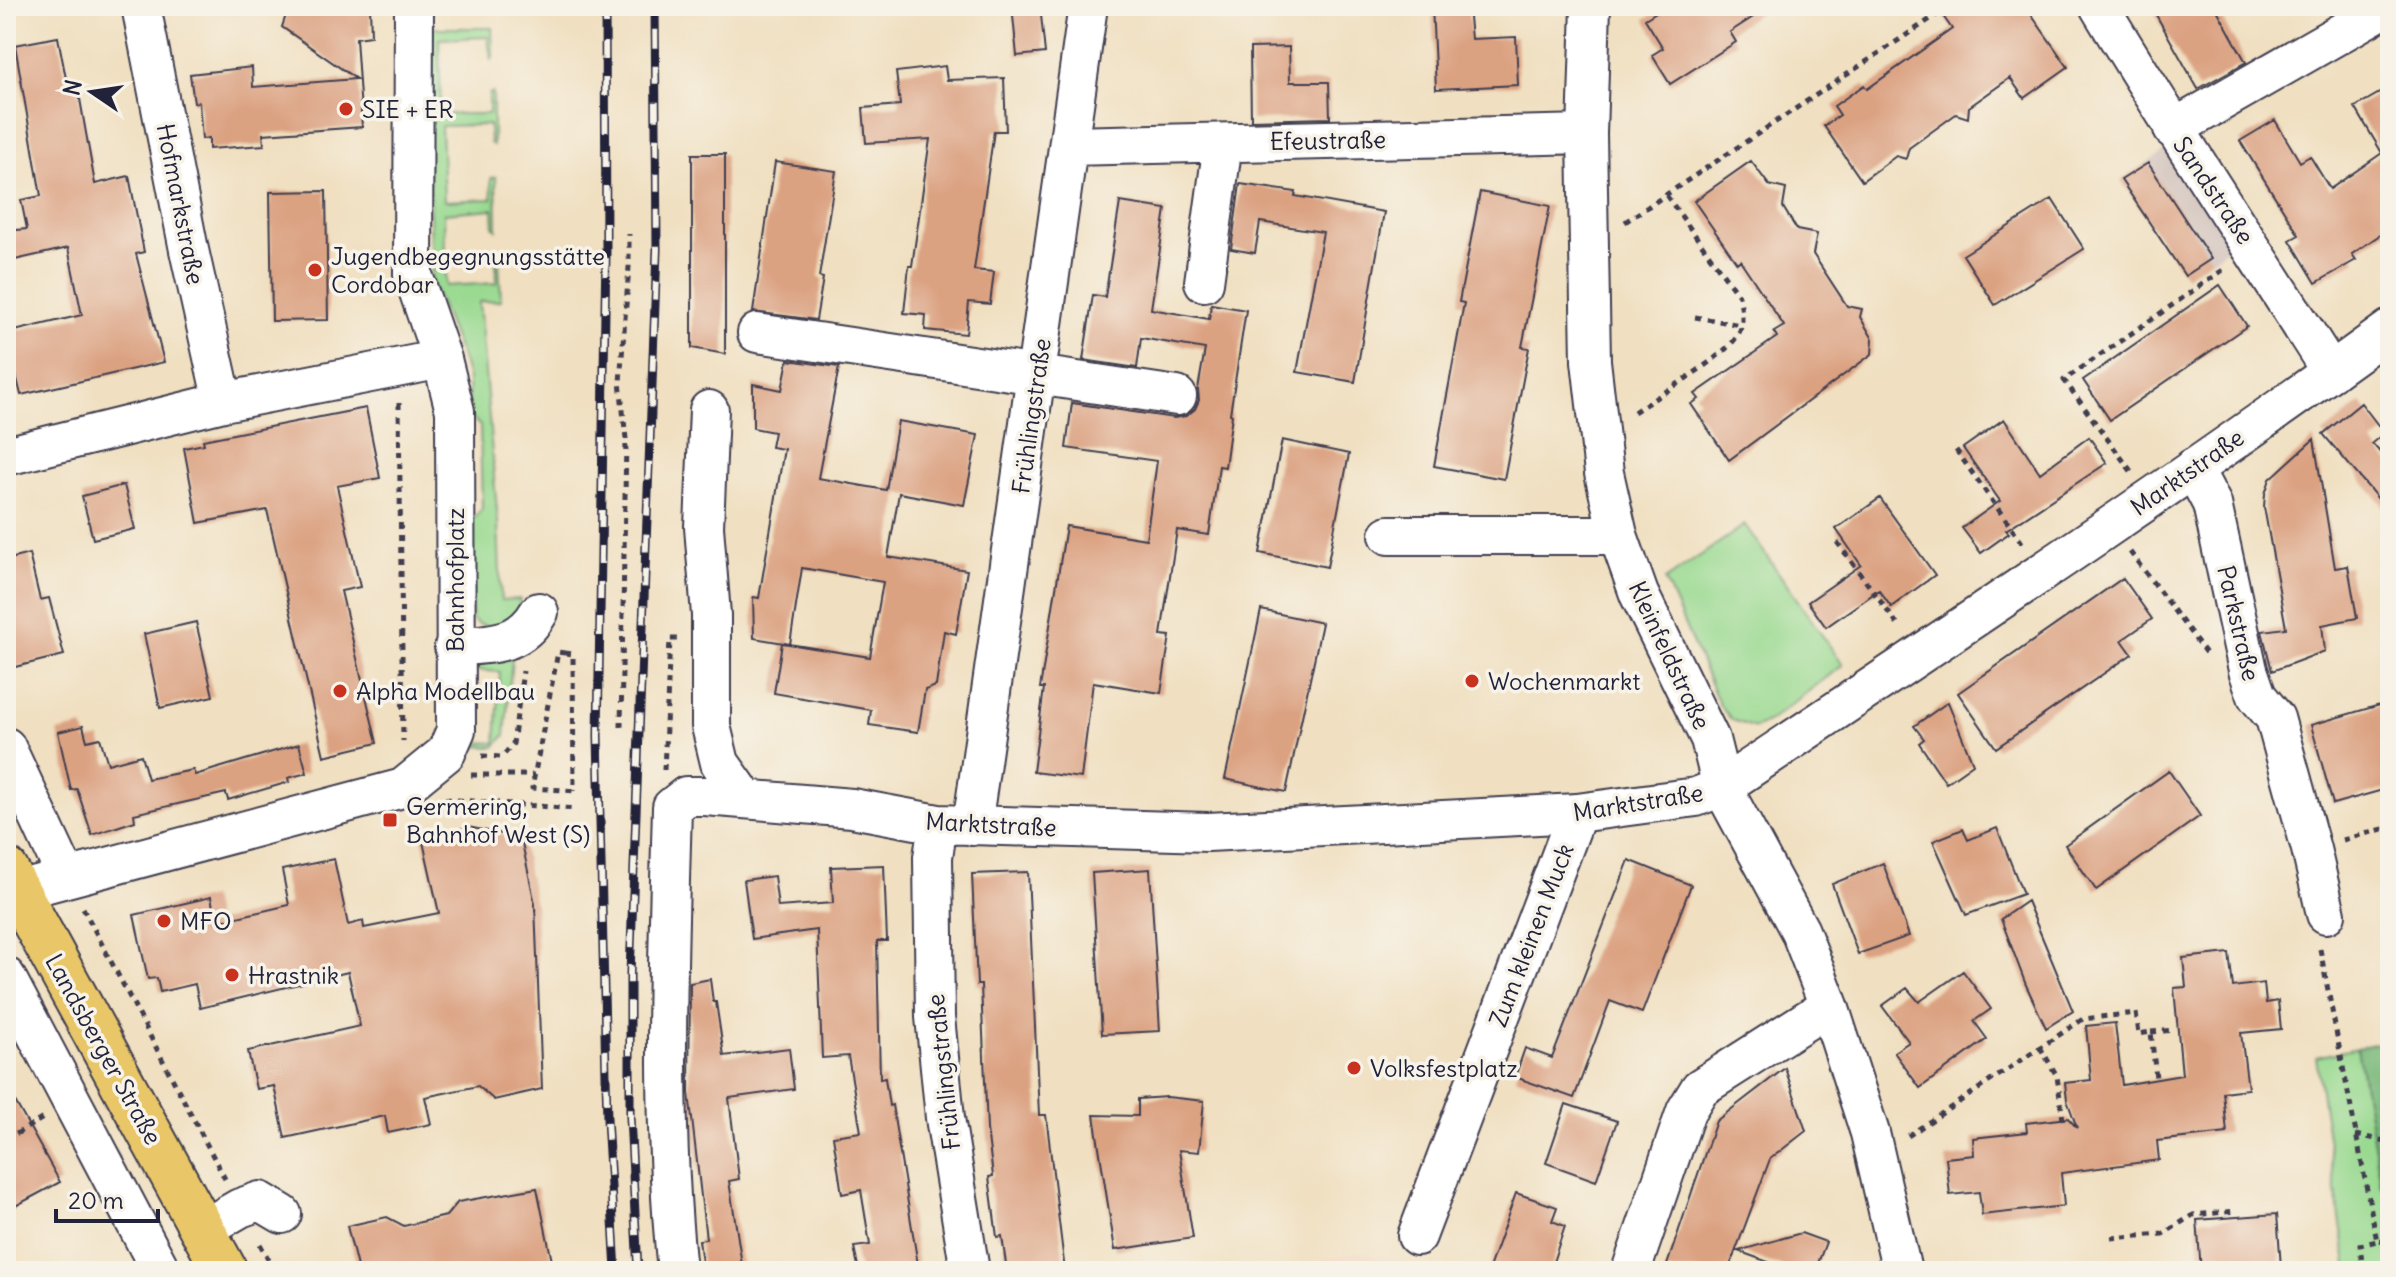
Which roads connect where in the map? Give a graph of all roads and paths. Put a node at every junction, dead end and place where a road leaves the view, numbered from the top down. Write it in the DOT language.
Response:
graph roads {
  1 [pos="141,6"];
  2 [pos="1088,6"];
  3 [pos="1591,6"];
  4 [pos="1950,6"];
  5 [pos="2099,6"];
  6 [pos="2388,6"];
  7 [pos="421,7"];
  8 [pos="2390,33"];
  9 [pos="1587,134"];
  10 [pos="2180,138"];
  11 [pos="1223,143"];
  12 [pos="1069,146"];
  13 [pos="1666,195"];
  14 [pos="1588,226"];
  15 [pos="629,234"];
  16 [pos="2253,249"];
  17 [pos="1204,282"];
  18 [pos="1695,317"];
  19 [pos="1742,325"];
  20 [pos="2390,329"];
  21 [pos="757,333"];
  22 [pos="442,359"];
  23 [pos="399,368"];
  24 [pos="2331,372"];
  25 [pos="1037,377"];
  26 [pos="1177,396"];
  27 [pos="223,402"];
  28 [pos="709,410"];
  29 [pos="1596,420"];
  30 [pos="1956,450"];
  31 [pos="6,456"];
  32 [pos="2193,468"];
  33 [pos="2150,497"];
  34 [pos="2110,526"];
  35 [pos="1389,535"];
  36 [pos="1618,535"];
  37 [pos="1837,542"];
  38 [pos="2042,572"];
  39 [pos="539,612"];
  40 [pos="454,647"];
  41 [pos="1920,655"];
  42 [pos="2248,670"];
  43 [pos="621,727"];
  44 [pos="6,747"];
  45 [pos="422,772"];
  46 [pos="461,775"];
  47 [pos="534,775"];
  48 [pos="1722,787"];
  49 [pos="745,798"];
  50 [pos="576,809"];
  51 [pos="1553,824"];
  52 [pos="955,825"];
  53 [pos="2390,827"];
  54 [pos="2311,849"];
  55 [pos="66,876"];
  56 [pos="12,880"];
  57 [pos="2326,914"];
  58 [pos="6,977"];
  59 [pos="1829,1006"];
  60 [pos="2174,1030"];
  61 [pos="2151,1032"];
  62 [pos="2040,1047"];
  63 [pos="2156,1078"];
  64 [pos="2063,1120"];
  65 [pos="2355,1134"];
  66 [pos="2390,1142"];
  67 [pos="1876,1158"];
  68 [pos="240,1208"];
  69 [pos="2237,1211"];
  70 [pos="282,1214"];
  71 [pos="202,1230"];
  72 [pos="1417,1236"];
  73 [pos="2111,1238"];
  74 [pos="2390,1239"];
  75 [pos="2377,1241"];
  76 [pos="161,1271"];
  77 [pos="225,1271"];
  78 [pos="275,1271"];
  79 [pos="677,1271"];
  80 [pos="970,1271"];
  81 [pos="1631,1271"];
  82 [pos="1902,1271"];
  83 [pos="2363,1271"];
  1 -- 27 [label="street, Hofmarkstraße"];
  2 -- 12 [label="street, Frühlingstraße"];
  3 -- 9 [label="street, Kleinfeldstraße"];
  4 -- 13 [label="path"];
  5 -- 10 [label="street, Sandstraße"];
  6 -- 10 [label="street"];
  7 -- 22 [label="street, Bahnhofplatz"];
  8 -- 10 [label="street"];
  9 -- 11 [label="street, Efeustraße"];
  9 -- 14 [label="street, Kleinfeldstraße"];
  10 -- 16 [label="street, Sandstraße"];
  11 -- 12 [label="street, Efeustraße"];
  11 -- 17 [label="street"];
  12 -- 25 [label="street, Frühlingstraße"];
  13 -- 14 [label="path"];
  13 -- 19 [label="path"];
  14 -- 29 [label="street, Kleinfeldstraße"];
  15 -- 43 [label="path"];
  16 -- 24 [label="street, Sandstraße"];
  16 -- 33 [label="path"];
  18 -- 19 [label="path"];
  19 -- 29 [label="path"];
  20 -- 24 [label="street, Marktstraße"];
  21 -- 25 [label="street"];
  22 -- 23 [label="street"];
  22 -- 40 [label="street, Bahnhofplatz"];
  23 -- 27 [label="street"];
  23 -- 45 [label="path"];
  24 -- 32 [label="street, Marktstraße"];
  25 -- 26 [label="street"];
  25 -- 52 [label="street, Frühlingstraße"];
  27 -- 31 [label="street"];
  28 -- 49 [label="street"];
  29 -- 36 [label="street, Kleinfeldstraße"];
  30 -- 38 [label="path"];
  32 -- 33 [label="street, Marktstraße"];
  32 -- 42 [label="street, Parkstraße"];
  33 -- 34 [label="street, Marktstraße"];
  34 -- 38 [label="street, Marktstraße"];
  34 -- 42 [label="path"];
  35 -- 36 [label="street"];
  36 -- 48 [label="street, Kleinfeldstraße"];
  37 -- 41 [label="path"];
  38 -- 41 [label="street, Marktstraße"];
  39 -- 40 [label="street"];
  40 -- 45 [label="street, Bahnhofplatz"];
  41 -- 48 [label="street, Marktstraße"];
  42 -- 54 [label="street, Parkstraße"];
  44 -- 55 [label="street"];
  45 -- 50 [label="path"];
  45 -- 55 [label="street, Bahnhofplatz"];
  46 -- 47 [label="path"];
  47 -- 47 [label="path"];
  48 -- 51 [label="street, Marktstraße"];
  48 -- 59 [label="street, Kleinfeldstraße"];
  49 -- 52 [label="street, Marktstraße"];
  49 -- 79 [label="street, Marktstraße"];
  51 -- 52 [label="street, Marktstraße"];
  51 -- 72 [label="street, Zum kleinen Muck"];
  52 -- 80 [label="street, Frühlingstraße"];
  53 -- 54 [label="path"];
  54 -- 57 [label="street, Parkstraße"];
  55 -- 56 [label="street, Bahnhofplatz"];
  55 -- 68 [label="path"];
  56 -- 71 [label="main road, Landsberger Straße"];
  57 -- 65 [label="path"];
  58 -- 76 [label="street"];
  59 -- 67 [label="street, Kleinfeldstraße"];
  59 -- 81 [label="street"];
  60 -- 61 [label="path"];
  61 -- 62 [label="path"];
  61 -- 63 [label="path"];
  62 -- 64 [label="path"];
  62 -- 67 [label="path"];
  65 -- 66 [label="path"];
  65 -- 75 [label="path"];
  67 -- 82 [label="street, Kleinfeldstraße"];
  68 -- 70 [label="street"];
  68 -- 71 [label="street"];
  68 -- 78 [label="path"];
  69 -- 73 [label="path"];
  71 -- 77 [label="main road, Landsberger Straße"];
  74 -- 75 [label="path"];
  75 -- 83 [label="path"];
}
